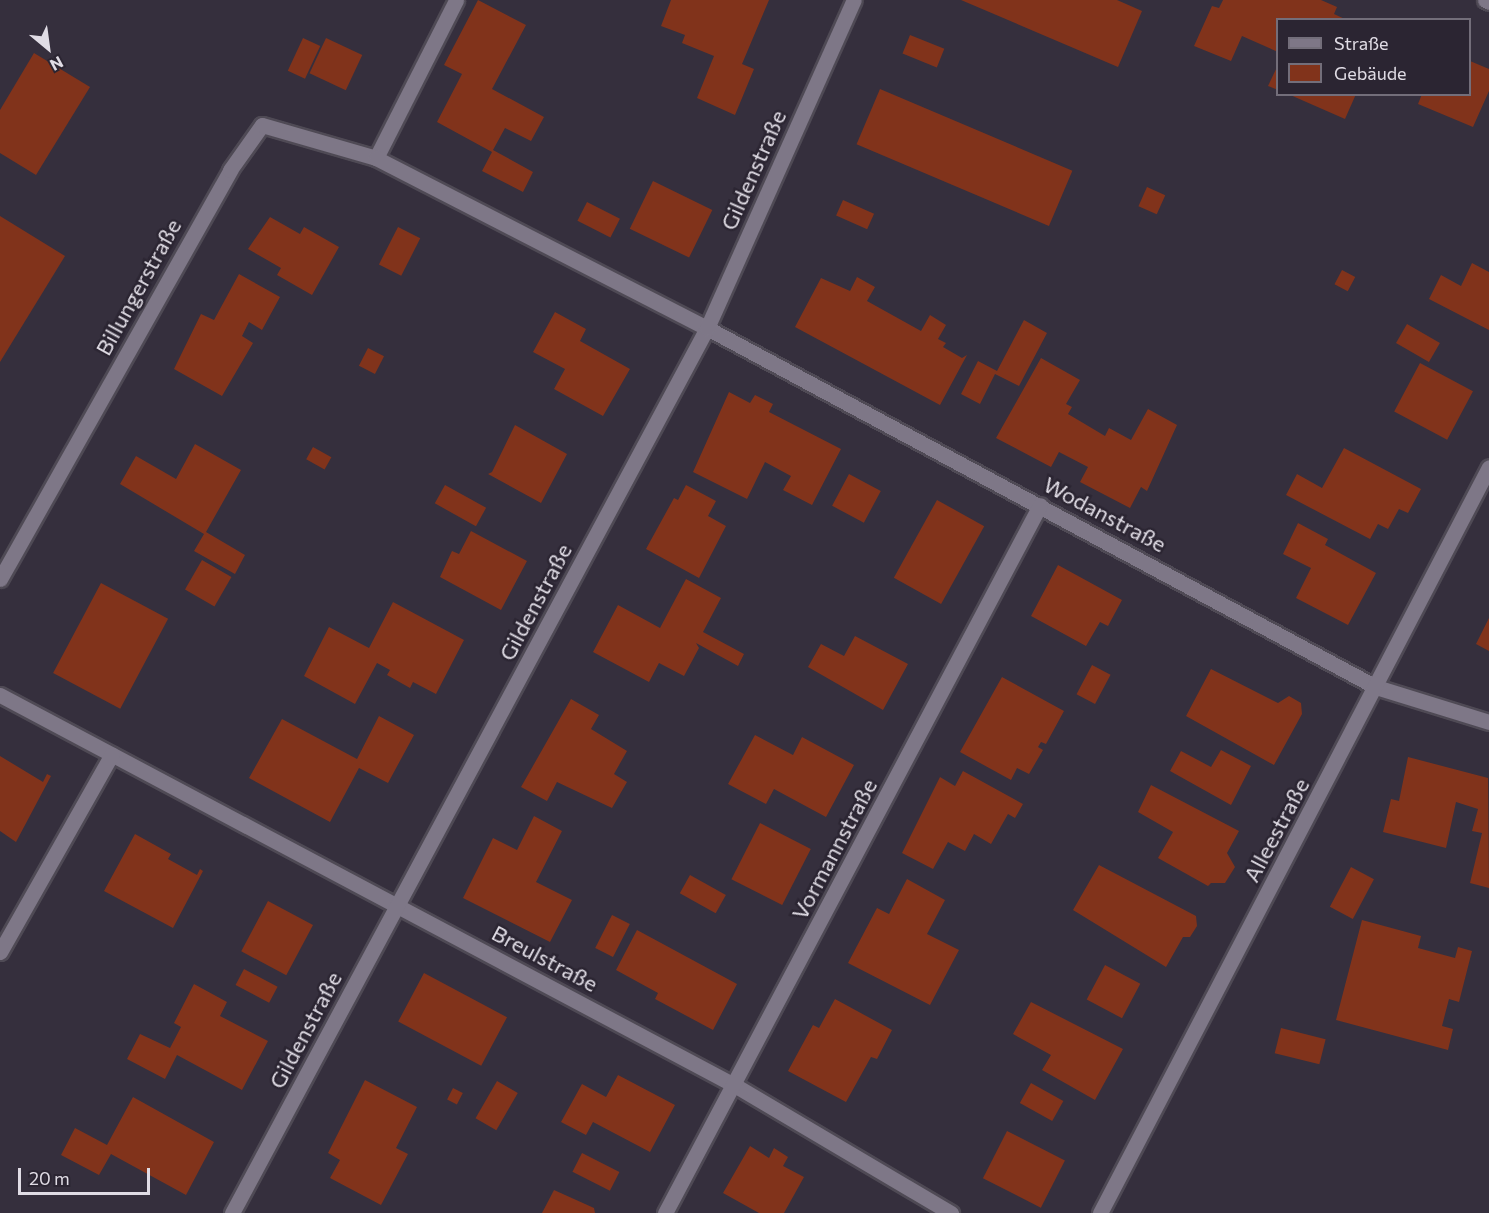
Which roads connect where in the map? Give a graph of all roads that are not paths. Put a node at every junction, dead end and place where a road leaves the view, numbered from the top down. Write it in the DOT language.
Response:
graph roads {
  1 [pos="456,0"];
  2 [pos="854,0"];
  3 [pos="376,158"];
  4 [pos="707,328"];
  5 [pos="1489,467"];
  6 [pos="1040,505"];
  7 [pos="0,579"];
  8 [pos="1376,687"];
  9 [pos="0,695"];
  10 [pos="1489,722"];
  11 [pos="112,754"];
  12 [pos="398,905"];
  13 [pos="0,952"];
  14 [pos="736,1086"];
  15 [pos="232,1213"];
  16 [pos="665,1213"];
  17 [pos="951,1213"];
  18 [pos="1100,1213"];
  1 -- 3 [label="street"];
  2 -- 4 [label="street, Gildenstraße"];
  3 -- 4 [label="street, Billungerstraße"];
  3 -- 7 [label="street, Billungerstraße"];
  4 -- 6 [label="street, Wodanstraße"];
  4 -- 12 [label="street, Gildenstraße"];
  5 -- 8 [label="street, Alleestraße"];
  6 -- 8 [label="street, Wodanstraße"];
  6 -- 14 [label="street, Vormannstraße"];
  8 -- 10 [label="street, Wodanstraße"];
  8 -- 18 [label="street, Alleestraße"];
  9 -- 11 [label="street"];
  11 -- 12 [label="street, Breulstraße"];
  11 -- 13 [label="street"];
  12 -- 14 [label="street, Breulstraße"];
  12 -- 15 [label="street, Gildenstraße"];
  14 -- 16 [label="street, Vormannstraße"];
  14 -- 17 [label="street, Breulstraße"];
}
